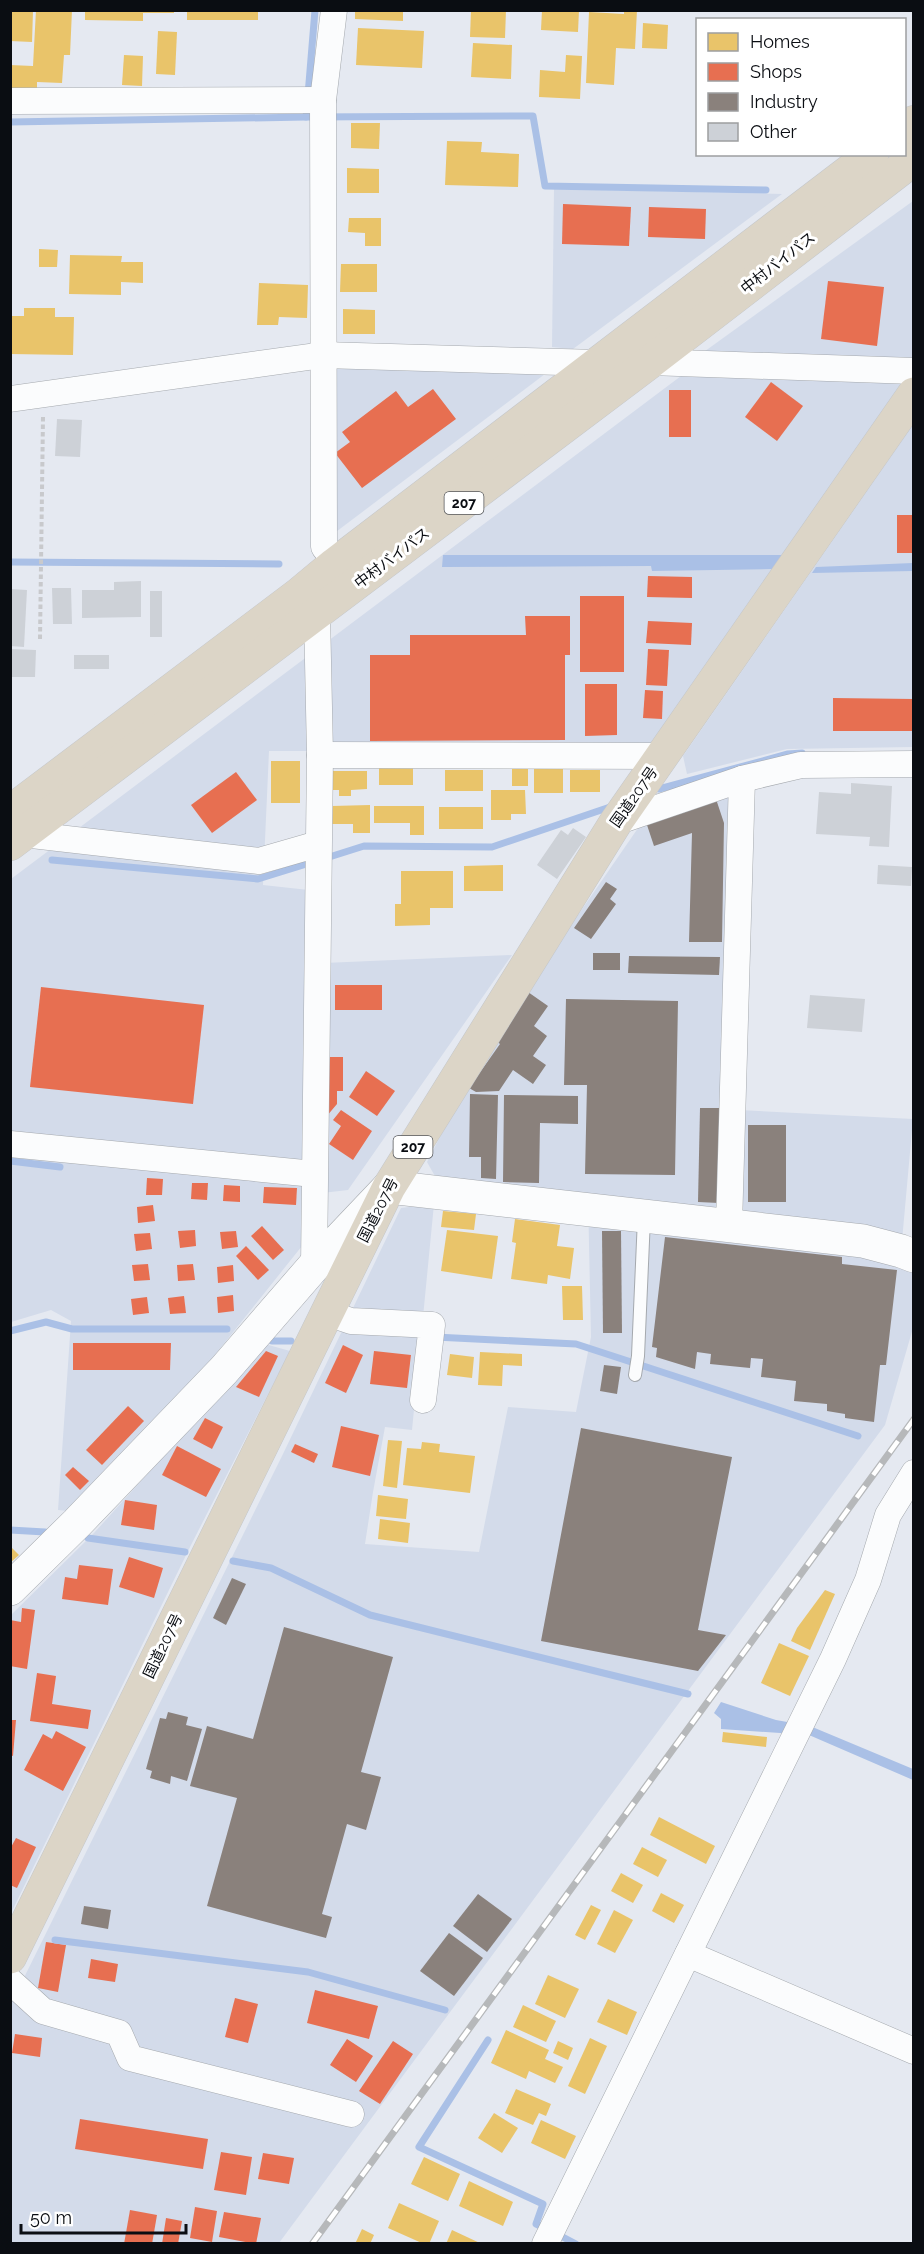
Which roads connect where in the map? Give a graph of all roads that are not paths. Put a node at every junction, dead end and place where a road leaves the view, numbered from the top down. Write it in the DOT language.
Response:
graph roads {
  1 [pos="334,10"];
  2 [pos="10,101"];
  3 [pos="323,111"];
  4 [pos="869,156"];
  5 [pos="914,159"];
  6 [pos="323,356"];
  7 [pos="650,362"];
  8 [pos="598,363"];
  9 [pos="914,371"];
  10 [pos="914,394"];
  11 [pos="10,399"];
  12 [pos="345,575"];
  13 [pos="308,604"];
  14 [pos="320,755"];
  15 [pos="663,756"];
  16 [pos="914,764"];
  17 [pos="742,779"];
  18 [pos="616,822"];
  19 [pos="15,830"];
  20 [pos="318,855"];
  21 [pos="10,1144"];
  22 [pos="314,1174"];
  23 [pos="389,1187"];
  24 [pos="644,1216"];
  25 [pos="729,1226"];
  26 [pos="914,1256"];
  27 [pos="314,1266"];
  28 [pos="327,1312"];
  29 [pos="635,1375"];
  30 [pos="423,1400"];
  31 [pos="914,1473"];
  32 [pos="10,1589"];
  33 [pos="688,1954"];
  34 [pos="10,1957"];
  35 [pos="10,1981"];
  36 [pos="914,2050"];
  37 [pos="351,2114"];
  38 [pos="549,2236"];
  1 -- 3 [label="street"];
  2 -- 3 [label="street"];
  3 -- 6 [label="street"];
  4 -- 8 [label="highway, 中村バイパス / 207"];
  5 -- 7 [label="highway, 中村バイパス / 207"];
  6 -- 8 [label="street"];
  6 -- 11 [label="street"];
  6 -- 12 [label="street"];
  7 -- 9 [label="street"];
  7 -- 12 [label="highway, 中村バイパス / 207"];
  8 -- 12 [label="highway, 中村バイパス / 207"];
  10 -- 15 [label="highway, 国道207号 / 207"];
  12 -- 13 [label="highway, 中村バイパス / 207"];
  13 -- 14 [label="street"];
  13 -- 19 [label="highway, 中村バイパス / 207"];
  14 -- 15 [label="street"];
  14 -- 20 [label="street"];
  15 -- 18 [label="highway, 国道207号 / 207"];
  16 -- 17 [label="street"];
  17 -- 18 [label="street"];
  17 -- 25 [label="street"];
  18 -- 23 [label="highway, 国道207号 / 207"];
  19 -- 20 [label="street"];
  20 -- 22 [label="street"];
  21 -- 22 [label="street"];
  22 -- 27 [label="street"];
  23 -- 24 [label="street"];
  23 -- 27 [label="street"];
  23 -- 28 [label="highway, 国道207号 / 207"];
  24 -- 25 [label="street"];
  24 -- 29 [label="lane"];
  25 -- 26 [label="street"];
  27 -- 32 [label="street"];
  28 -- 30 [label="street"];
  28 -- 34 [label="highway, 国道207号 / 207"];
  31 -- 33 [label="street"];
  33 -- 36 [label="street"];
  33 -- 38 [label="street"];
  35 -- 37 [label="street"];
}
